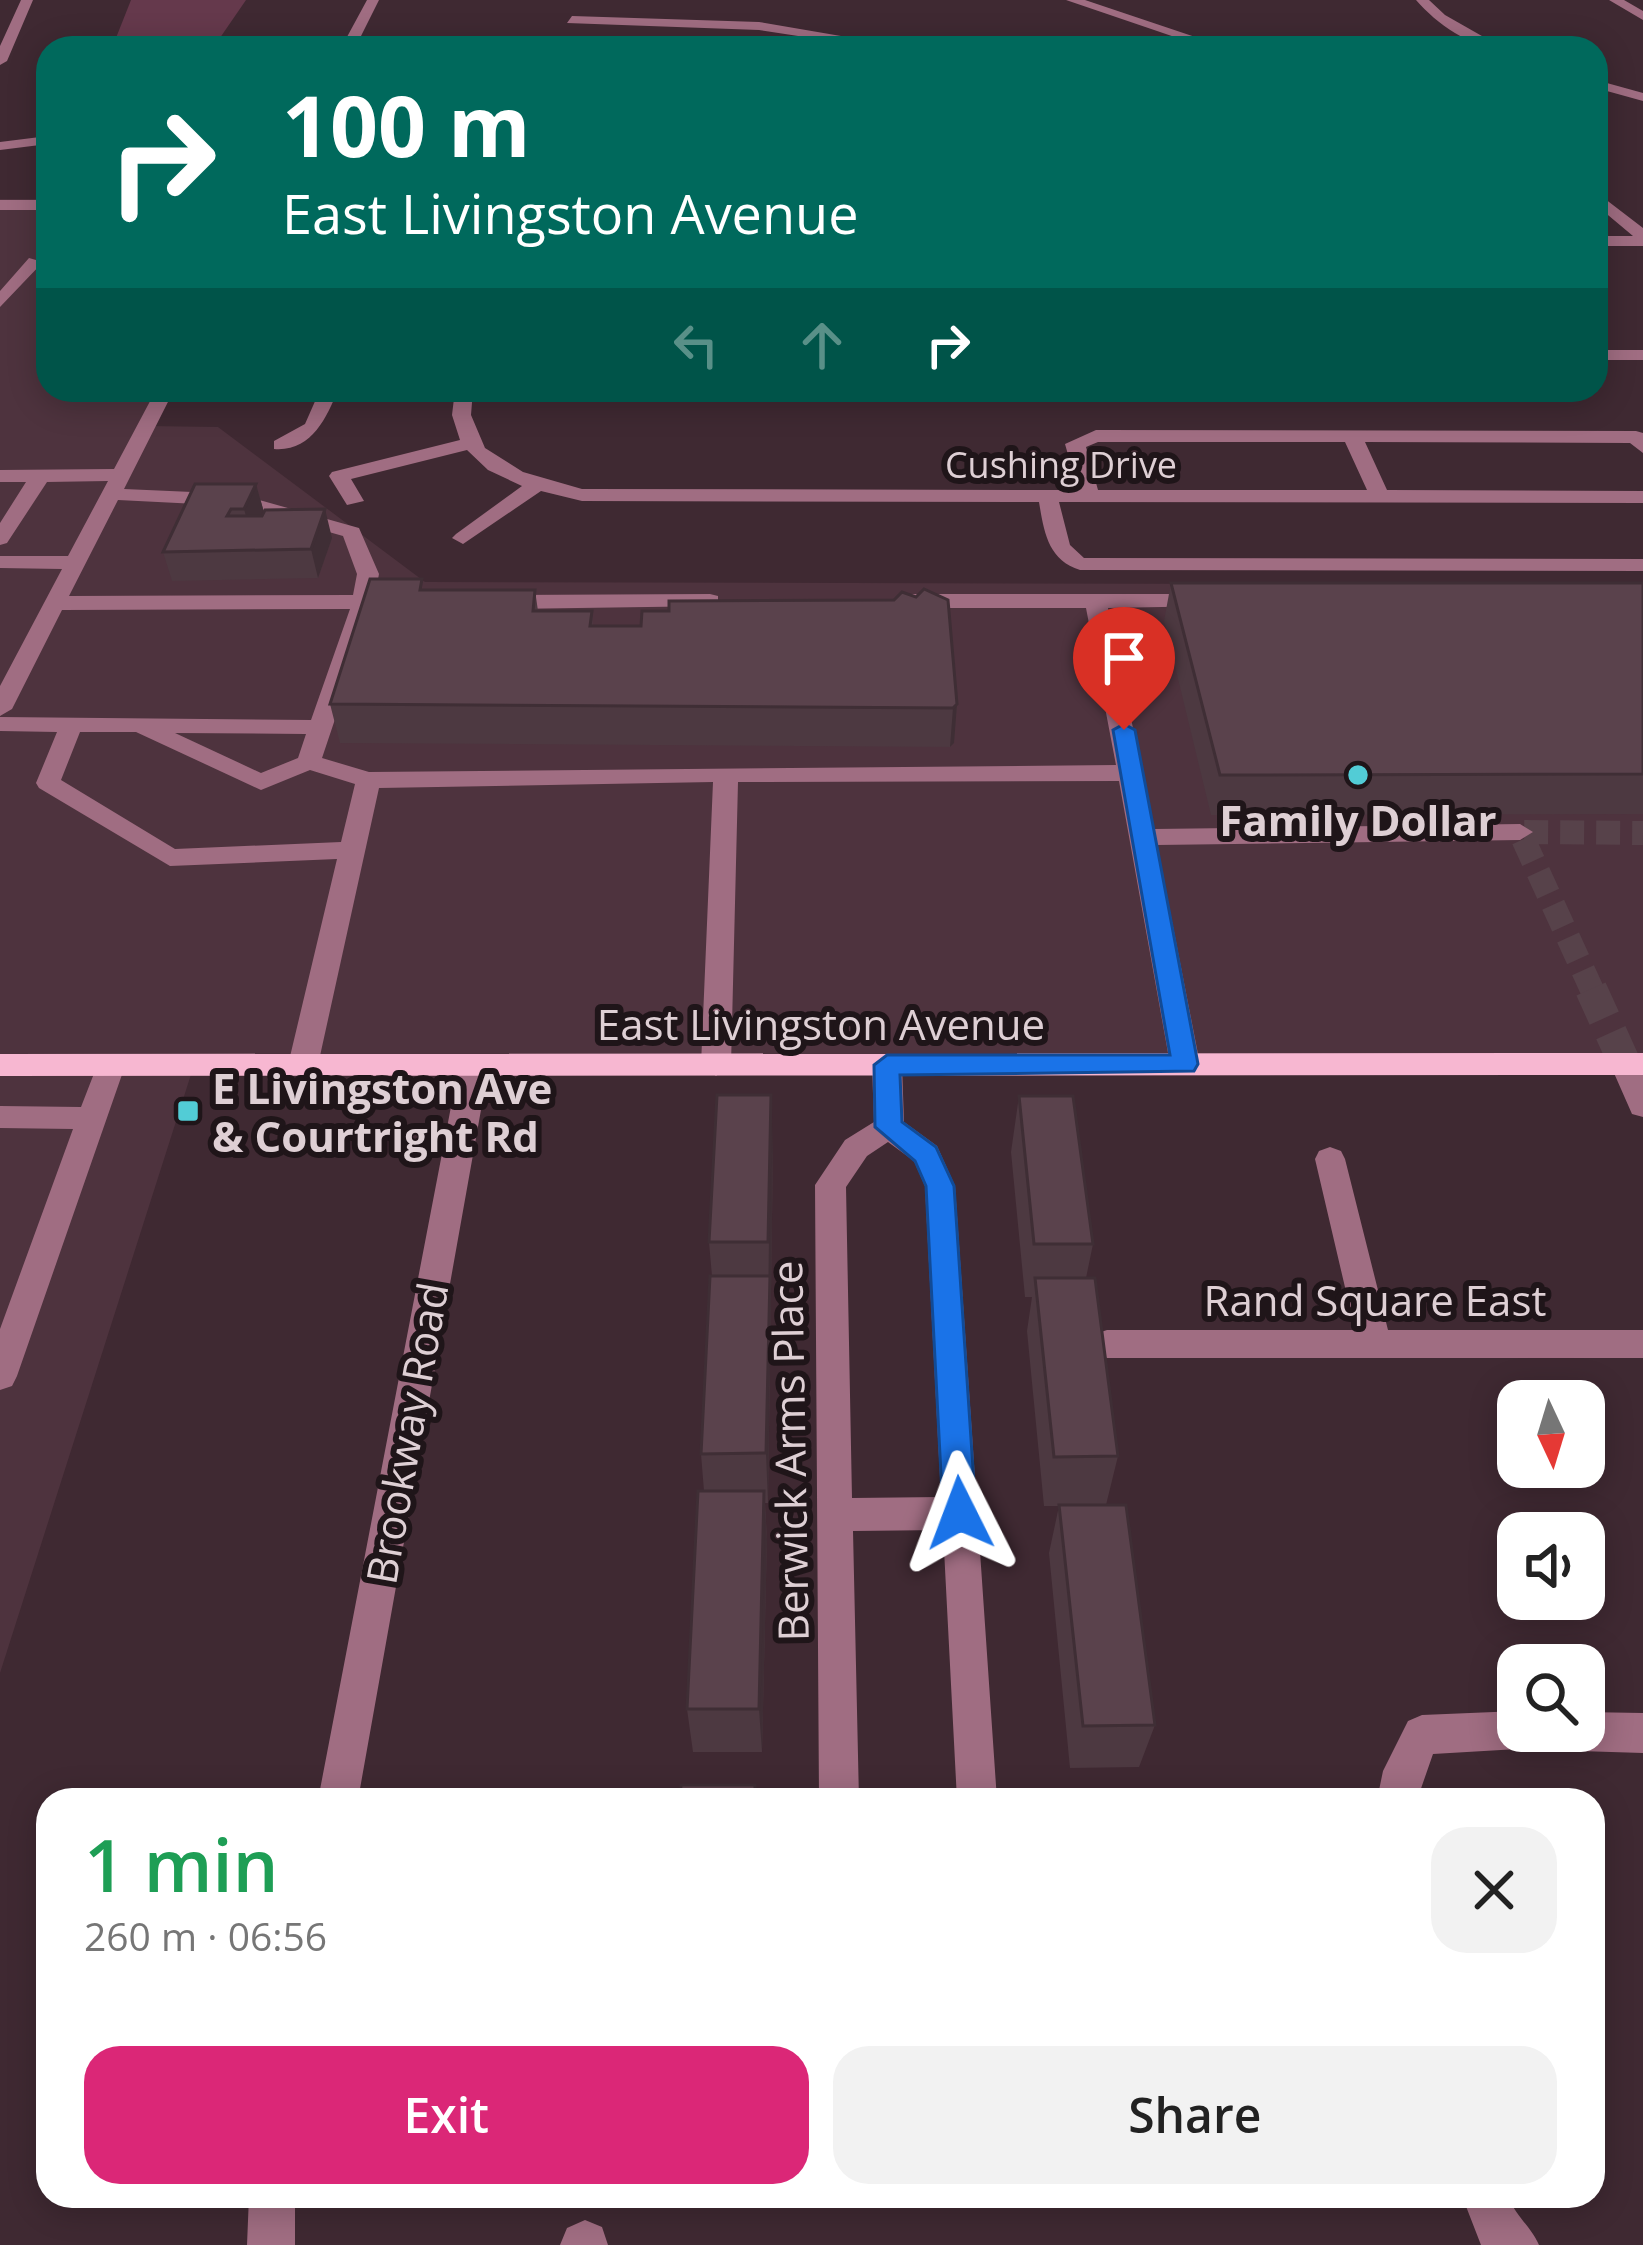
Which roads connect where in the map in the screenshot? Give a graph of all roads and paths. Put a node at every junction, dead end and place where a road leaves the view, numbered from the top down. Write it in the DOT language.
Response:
graph roads {
  1 [pos="27,0"];
  2 [pos="374,0"];
  3 [pos="578,0"];
  4 [pos="1072,0"];
  5 [pos="1422,0"];
  6 [pos="1616,0"];
  7 [pos="1643,16"];
  8 [pos="354,36"];
  9 [pos="824,36"];
  10 [pos="1184,36"];
  11 [pos="1474,36"];
  12 [pos="0,62"];
  13 [pos="1608,88"];
  14 [pos="1643,98"];
  15 [pos="36,142"];
  16 [pos="0,146"];
  17 [pos="0,205"];
  18 [pos="36,205"];
  19 [pos="1608,208"];
  20 [pos="1643,239"];
  21 [pos="1608,240"];
  22 [pos="36,259"];
  23 [pos="0,262"];
  24 [pos="36,264"];
  25 [pos="0,302"];
  26 [pos="1608,355"];
  27 [pos="1643,356"];
  28 [pos="159,402"];
  29 [pos="324,402"];
  30 [pos="461,402"];
  31 [pos="1352,436"];
  32 [pos="471,443"];
  33 [pos="280,445"];
  34 [pos="1643,447"];
  35 [pos="327,452"];
  36 [pos="0,476"];
  37 [pos="40,476"];
  38 [pos="339,476"];
  39 [pos="115,485"];
  40 [pos="535,486"];
  41 [pos="1048,497"];
  42 [pos="1090,497"];
  43 [pos="1380,497"];
  44 [pos="1643,497"];
  45 [pos="354,501"];
  46 [pos="464,538"];
  47 [pos="0,539"];
  48 [pos="0,562"];
  49 [pos="79,563"];
  50 [pos="1643,565"];
  51 [pos="1096,601"];
  52 [pos="363,602"];
  53 [pos="434,602"];
  54 [pos="481,602"];
  55 [pos="741,602"];
  56 [pos="883,602"];
  57 [pos="1239,602"];
  58 [pos="57,603"];
  59 [pos="8,680"];
  60 [pos="0,710"];
  61 [pos="72,723"];
  62 [pos="134,723"];
  63 [pos="0,724"];
  64 [pos="320,727"];
  65 [pos="309,762"];
  66 [pos="1133,773"];
  67 [pos="726,774"];
  68 [pos="368,780"];
  69 [pos="1520,832"];
  70 [pos="1143,837"];
  71 [pos="353,850"];
  72 [pos="1185,1064"];
  73 [pos="1634,1064"];
  74 [pos="303,1065"];
  75 [pos="474,1065"];
  76 [pos="716,1065"];
  77 [pos="887,1065"];
  78 [pos="0,1066"];
  79 [pos="110,1066"];
  80 [pos="1643,1106"];
  81 [pos="0,1118"];
  82 [pos="92,1118"];
  83 [pos="889,1127"];
  84 [pos="1330,1159"];
  85 [pos="1107,1344"];
  86 [pos="1375,1344"];
  87 [pos="1643,1344"];
  88 [pos="0,1376"];
  89 [pos="960,1513"];
  90 [pos="835,1514"];
  91 [pos="1497,1731"];
  92 [pos="1605,1732"];
  93 [pos="1643,1733"];
  94 [pos="340,1788"];
  95 [pos="839,1788"];
  96 [pos="976,1788"];
  97 [pos="1399,1788"];
  98 [pos="272,2208"];
  99 [pos="1490,2208"];
  100 [pos="271,2245"];
  101 [pos="1514,2245"];
  1 -- 12 [label="street"];
  2 -- 8 [label="street"];
  3 -- 9 [label="street"];
  4 -- 10 [label="street"];
  5 -- 11 [label="street"];
  6 -- 7 [label="street"];
  13 -- 14 [label="street"];
  15 -- 16 [label="street"];
  17 -- 18 [label="street"];
  19 -- 20 [label="street"];
  20 -- 21 [label="street"];
  22 -- 23 [label="street"];
  24 -- 25 [label="street"];
  26 -- 27 [label="street"];
  28 -- 39 [label="street"];
  29 -- 33 [label="street"];
  30 -- 32 [label="street"];
  31 -- 34 [label="street"];
  31 -- 42 [label="street"];
  31 -- 43 [label="street"];
  32 -- 38 [label="street"];
  32 -- 40 [label="street, Cushing Drive"];
  35 -- 38 [label="street"];
  36 -- 37 [label="street"];
  37 -- 39 [label="street"];
  37 -- 47 [label="street"];
  38 -- 45 [label="street"];
  39 -- 49 [label="street"];
  39 -- 52 [label="street"];
  40 -- 41 [label="street, Cushing Drive"];
  40 -- 46 [label="street"];
  41 -- 42 [label="street, Cushing Drive"];
  41 -- 50 [label="street"];
  42 -- 43 [label="street, Cushing Drive"];
  43 -- 44 [label="street, Cushing Drive"];
  48 -- 49 [label="street"];
  49 -- 58 [label="street"];
  51 -- 56 [label="street"];
  51 -- 57 [label="street"];
  51 -- 66 [label="street"];
  52 -- 53 [label="street"];
  52 -- 58 [label="street"];
  52 -- 64 [label="street"];
  54 -- 55 [label="street"];
  58 -- 59 [label="street"];
  59 -- 60 [label="street"];
  61 -- 62 [label="street"];
  61 -- 63 [label="street"];
  61 -- 71 [label="street"];
  62 -- 64 [label="street"];
  62 -- 65 [label="street"];
  64 -- 65 [label="street"];
  65 -- 68 [label="street"];
  66 -- 67 [label="street"];
  66 -- 70 [label="street"];
  67 -- 68 [label="street"];
  67 -- 76 [label="street"];
  68 -- 71 [label="street"];
  69 -- 70 [label="street"];
  70 -- 72 [label="street"];
  71 -- 74 [label="street"];
  72 -- 73 [label="main road, East Livingston Avenue"];
  72 -- 77 [label="main road, East Livingston Avenue"];
  73 -- 80 [label="street"];
  74 -- 75 [label="main road, East Livingston Avenue"];
  74 -- 79 [label="main road, East Livingston Avenue"];
  75 -- 76 [label="main road, East Livingston Avenue"];
  75 -- 94 [label="street, Brookway Road"];
  76 -- 77 [label="main road, East Livingston Avenue"];
  77 -- 83 [label="street"];
  78 -- 79 [label="main road, East Livingston Avenue"];
  79 -- 82 [label="street"];
  81 -- 82 [label="street"];
  82 -- 88 [label="street"];
  83 -- 89 [label="street"];
  83 -- 90 [label="street, Berwick Arms Place"];
  84 -- 86 [label="street"];
  85 -- 86 [label="street, Rand Square East"];
  86 -- 87 [label="street, Rand Square East"];
  89 -- 90 [label="street"];
  89 -- 96 [label="street"];
  90 -- 95 [label="street, Berwick Arms Place"];
  91 -- 97 [label="street"];
  92 -- 93 [label="street"];
  98 -- 100 [label="street"];
  99 -- 101 [label="street"];
}
